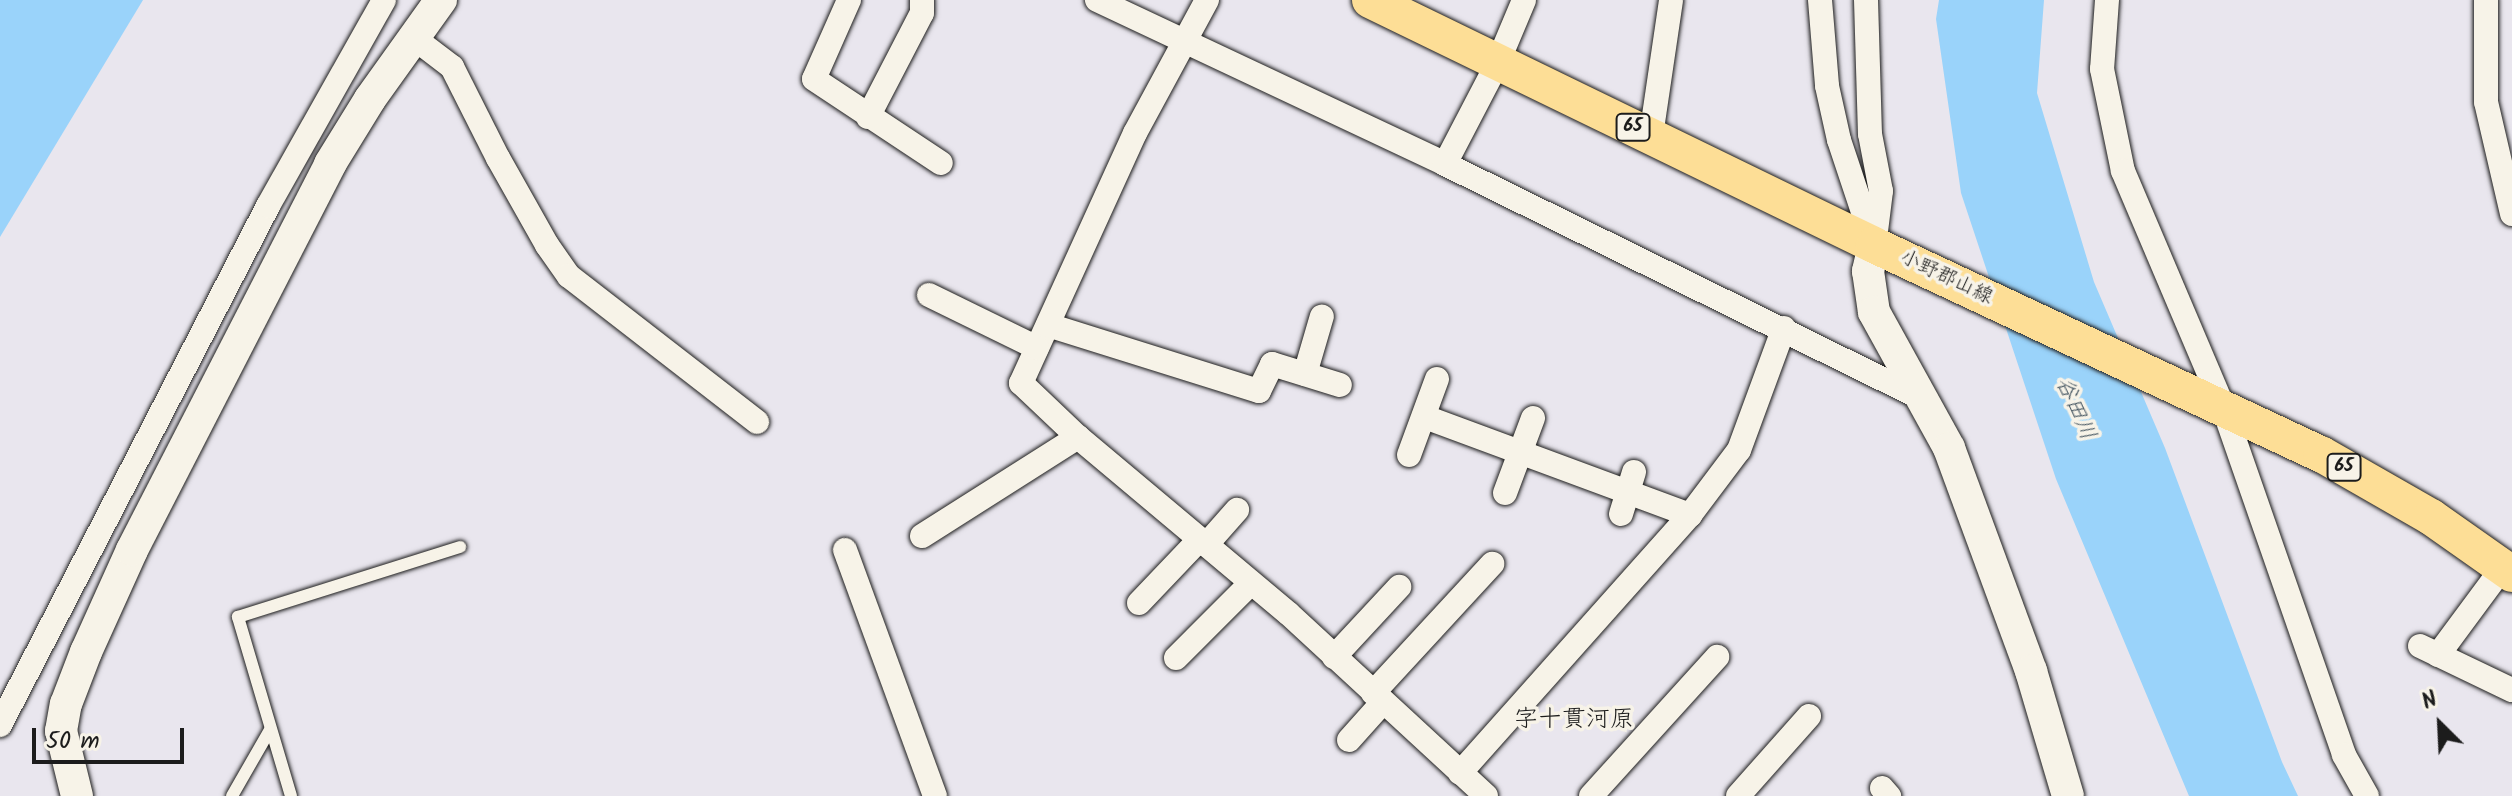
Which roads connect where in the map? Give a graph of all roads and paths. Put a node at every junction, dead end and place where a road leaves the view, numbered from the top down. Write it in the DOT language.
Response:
graph roads {
  1 [pos="441,0"];
  2 [pos="849,0"];
  3 [pos="922,0"];
  4 [pos="1097,0"];
  5 [pos="1207,0"];
  6 [pos="1370,0"];
  7 [pos="1524,0"];
  8 [pos="1671,0"];
  9 [pos="1820,0"];
  10 [pos="1866,0"];
  11 [pos="2107,0"];
  12 [pos="2486,0"];
  13 [pos="380,3"];
  14 [pos="414,38"];
  15 [pos="1183,42"];
  16 [pos="1498,62"];
  17 [pos="868,117"];
  18 [pos="1651,136"];
  19 [pos="941,163"];
  20 [pos="1445,164"];
  21 [pos="2512,214"];
  22 [pos="1885,250"];
  23 [pos="929,295"];
  24 [pos="1322,316"];
  25 [pos="1048,325"];
  26 [pos="1784,328"];
  27 [pos="1037,348"];
  28 [pos="1305,374"];
  29 [pos="1437,379"];
  30 [pos="1340,385"];
  31 [pos="1919,397"];
  32 [pos="2223,407"];
  33 [pos="1425,417"];
  34 [pos="1533,418"];
  35 [pos="757,422"];
  36 [pos="1078,437"];
  37 [pos="1520,452"];
  38 [pos="1409,455"];
  39 [pos="1505,493"];
  40 [pos="1237,510"];
  41 [pos="1690,515"];
  42 [pos="922,536"];
  43 [pos="1203,542"];
  44 [pos="460,547"];
  45 [pos="845,550"];
  46 [pos="1492,564"];
  47 [pos="2509,565"];
  48 [pos="1251,583"];
  49 [pos="1399,587"];
  50 [pos="1139,603"];
  51 [pos="1334,657"];
  52 [pos="1717,657"];
  53 [pos="1176,658"];
  54 [pos="2512,690"];
  55 [pos="1378,698"];
  56 [pos="1809,716"];
  57 [pos="0,725"];
  58 [pos="270,730"];
  59 [pos="1349,740"];
  60 [pos="1459,783"];
  61 [pos="77,796"];
  62 [pos="232,796"];
  63 [pos="291,796"];
  64 [pos="935,796"];
  65 [pos="1486,796"];
  66 [pos="1591,796"];
  67 [pos="1738,796"];
  68 [pos="2068,796"];
  69 [pos="2367,796"];
  1 -- 14 [label="street"];
  2 -- 17 [label="street"];
  3 -- 17 [label="street"];
  4 -- 15 [label="street"];
  5 -- 15 [label="street"];
  6 -- 16 [label="main road, 小野郡山線 / 65"];
  7 -- 16 [label="street"];
  8 -- 18 [label="street"];
  9 -- 22 [label="street"];
  10 -- 22 [label="street"];
  11 -- 32 [label="street"];
  12 -- 21 [label="street"];
  13 -- 57 [label="street"];
  14 -- 35 [label="street"];
  14 -- 61 [label="street"];
  15 -- 20 [label="street"];
  15 -- 25 [label="street"];
  16 -- 18 [label="main road, 小野郡山線 / 65"];
  16 -- 20 [label="street"];
  17 -- 19 [label="street"];
  18 -- 22 [label="main road, 小野郡山線 / 65"];
  20 -- 26 [label="street"];
  22 -- 31 [label="street"];
  22 -- 32 [label="main road, 小野郡山線 / 65"];
  23 -- 27 [label="street"];
  24 -- 28 [label="street"];
  25 -- 27 [label="street"];
  25 -- 28 [label="street"];
  26 -- 31 [label="street"];
  26 -- 41 [label="street"];
  27 -- 36 [label="street"];
  28 -- 30 [label="street"];
  29 -- 33 [label="street"];
  31 -- 68 [label="street"];
  32 -- 47 [label="main road, 小野郡山線 / 65"];
  32 -- 69 [label="street"];
  33 -- 37 [label="street"];
  33 -- 38 [label="street"];
  34 -- 37 [label="street"];
  36 -- 42 [label="street"];
  36 -- 43 [label="street"];
  37 -- 39 [label="street"];
  37 -- 41 [label="street"];
  40 -- 43 [label="street"];
  41 -- 60 [label="street"];
  43 -- 48 [label="street"];
  43 -- 50 [label="street"];
  44 -- 58 [label="lane"];
  45 -- 64 [label="street"];
  46 -- 55 [label="street"];
  47 -- 54 [label="street"];
  48 -- 51 [label="street"];
  48 -- 53 [label="street"];
  49 -- 51 [label="street"];
  51 -- 55 [label="street"];
  52 -- 66 [label="street"];
  55 -- 59 [label="street"];
  55 -- 60 [label="street"];
  56 -- 67 [label="street"];
  58 -- 62 [label="lane"];
  58 -- 63 [label="lane"];
  60 -- 65 [label="street"];
}
